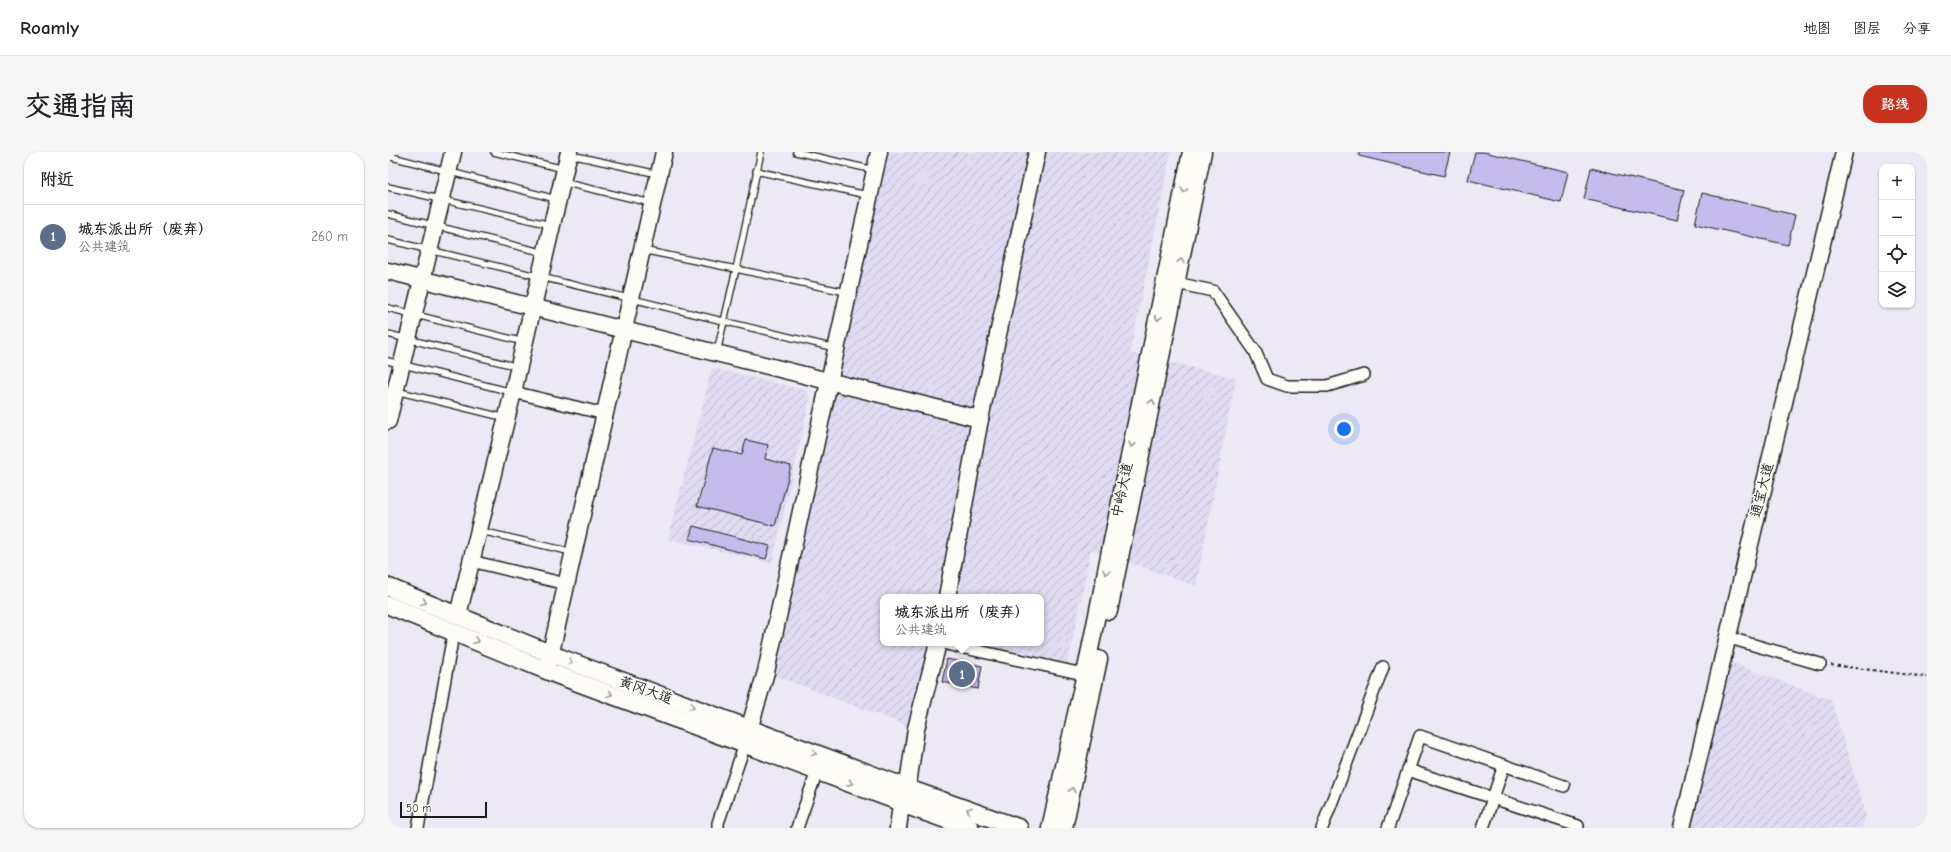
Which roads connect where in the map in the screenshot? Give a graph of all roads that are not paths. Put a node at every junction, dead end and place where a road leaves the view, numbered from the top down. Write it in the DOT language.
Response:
graph roads {
  1 [pos="453,152"];
  2 [pos="494,152"];
  3 [pos="664,152"];
  4 [pos="762,152"];
  5 [pos="796,152"];
  6 [pos="879,152"];
  7 [pos="1037,152"];
  8 [pos="1191,152"];
  9 [pos="1203,152"];
  10 [pos="1844,152"];
  11 [pos="388,156"];
  12 [pos="566,164"];
  13 [pos="875,170"];
  14 [pos="448,171"];
  15 [pos="756,171"];
  16 [pos="658,174"];
  17 [pos="388,187"];
  18 [pos="869,195"];
  19 [pos="558,200"];
  20 [pos="441,201"];
  21 [pos="652,203"];
  22 [pos="388,214"];
  23 [pos="552,225"];
  24 [pos="435,226"];
  25 [pos="388,240"];
  26 [pos="430,250"];
  27 [pos="640,250"];
  28 [pos="546,253"];
  29 [pos="736,270"];
  30 [pos="388,271"];
  31 [pos="540,277"];
  32 [pos="423,279"];
  33 [pos="1176,283"];
  34 [pos="848,292"];
  35 [pos="631,300"];
  36 [pos="533,306"];
  37 [pos="388,308"];
  38 [pos="414,314"];
  39 [pos="724,322"];
  40 [pos="624,329"];
  41 [pos="388,334"];
  42 [pos="408,339"];
  43 [pos="525,342"];
  44 [pos="836,349"];
  45 [pos="717,352"];
  46 [pos="395,363"];
  47 [pos="519,367"];
  48 [pos="1364,375"];
  49 [pos="830,380"];
  50 [pos="392,390"];
  51 [pos="513,392"];
  52 [pos="605,414"];
  53 [pos="507,418"];
  54 [pos="980,419"];
  55 [pos="388,421"];
  56 [pos="479,530"];
  57 [pos="573,553"];
  58 [pos="471,561"];
  59 [pos="566,584"];
  60 [pos="388,587"];
  61 [pos="948,594"];
  62 [pos="388,605"];
  63 [pos="458,615"];
  64 [pos="453,635"];
  65 [pos="1726,637"];
  66 [pos="937,646"];
  67 [pos="956,646"];
  68 [pos="1820,664"];
  69 [pos="1383,667"];
  70 [pos="545,670"];
  71 [pos="1090,675"];
  72 [pos="750,726"];
  73 [pos="744,747"];
  74 [pos="1504,765"];
  75 [pos="1408,770"];
  76 [pos="816,774"];
  77 [pos="1564,786"];
  78 [pos="904,797"];
  79 [pos="1493,798"];
  80 [pos="1578,826"];
  81 [pos="418,828"];
  82 [pos="718,828"];
  83 [pos="797,828"];
  84 [pos="898,828"];
  85 [pos="970,828"];
  86 [pos="1019,828"];
  87 [pos="1050,828"];
  88 [pos="1064,828"];
  89 [pos="1322,828"];
  90 [pos="1389,828"];
  91 [pos="1483,828"];
  92 [pos="1682,828"];
  1 -- 14 [label="street"];
  2 -- 12 [label="lane"];
  3 -- 16 [label="street"];
  4 -- 15 [label="lane"];
  5 -- 13 [label="lane"];
  6 -- 13 [label="street"];
  7 -- 54 [label="street"];
  8 -- 71 [label="street, 中岭大道, one-way"];
  33 -- 9 [label="street, 中岭大道, one-way"];
  10 -- 65 [label="street, 通宝大道"];
  11 -- 14 [label="lane"];
  12 -- 16 [label="lane"];
  12 -- 19 [label="street"];
  12 -- 21 [label="lane"];
  13 -- 18 [label="street"];
  14 -- 19 [label="lane"];
  14 -- 20 [label="street"];
  15 -- 18 [label="lane"];
  15 -- 29 [label="lane"];
  16 -- 21 [label="street"];
  17 -- 20 [label="lane"];
  18 -- 34 [label="street"];
  19 -- 23 [label="street"];
  20 -- 23 [label="lane"];
  20 -- 24 [label="street"];
  21 -- 27 [label="street"];
  22 -- 24 [label="lane"];
  23 -- 28 [label="street"];
  24 -- 26 [label="street"];
  24 -- 28 [label="lane"];
  25 -- 26 [label="lane"];
  26 -- 31 [label="lane"];
  26 -- 32 [label="street"];
  27 -- 29 [label="lane"];
  27 -- 35 [label="street"];
  28 -- 31 [label="street"];
  29 -- 34 [label="lane"];
  29 -- 39 [label="lane"];
  30 -- 32 [label="street"];
  31 -- 35 [label="lane"];
  31 -- 36 [label="street"];
  32 -- 36 [label="street"];
  32 -- 38 [label="street"];
  33 -- 48 [label="street"];
  71 -- 33 [label="street, 中岭大道, one-way"];
  34 -- 44 [label="street"];
  35 -- 39 [label="lane"];
  35 -- 40 [label="street"];
  36 -- 40 [label="street"];
  36 -- 43 [label="street"];
  37 -- 38 [label="lane"];
  38 -- 42 [label="street"];
  38 -- 43 [label="lane"];
  39 -- 44 [label="lane"];
  39 -- 45 [label="lane"];
  40 -- 45 [label="street"];
  40 -- 52 [label="street"];
  41 -- 42 [label="lane"];
  42 -- 46 [label="street"];
  42 -- 47 [label="lane"];
  43 -- 47 [label="street"];
  44 -- 49 [label="street"];
  45 -- 49 [label="street"];
  46 -- 50 [label="street"];
  46 -- 51 [label="lane"];
  47 -- 51 [label="street"];
  49 -- 54 [label="street"];
  49 -- 72 [label="street"];
  50 -- 53 [label="lane"];
  50 -- 55 [label="street"];
  51 -- 52 [label="street"];
  51 -- 53 [label="street"];
  52 -- 57 [label="street"];
  53 -- 56 [label="street"];
  54 -- 61 [label="street"];
  56 -- 57 [label="lane"];
  56 -- 58 [label="street"];
  57 -- 59 [label="street"];
  58 -- 59 [label="street"];
  58 -- 63 [label="street"];
  59 -- 70 [label="street"];
  60 -- 78 [label="main road, 黄冈大道, one-way"];
  62 -- 78 [label="main road, 黄冈大道, one-way"];
  64 -- 81 [label="street"];
  65 -- 68 [label="street"];
  65 -- 92 [label="street, 通宝大道"];
  66 -- 78 [label="street"];
  67 -- 71 [label="street"];
  69 -- 89 [label="street"];
  71 -- 87 [label="street, 中岭大道"];
  88 -- 71 [label="street, 中岭大道, one-way"];
  73 -- 82 [label="street"];
  74 -- 75 [label="street"];
  74 -- 77 [label="street"];
  74 -- 79 [label="street"];
  75 -- 79 [label="street"];
  75 -- 90 [label="street"];
  76 -- 83 [label="street"];
  78 -- 84 [label="street"];
  78 -- 85 [label="main road, 黄冈大道"];
  86 -- 78 [label="main road, 黄冈大道, one-way"];
  79 -- 80 [label="street"];
  79 -- 91 [label="street"];
}
